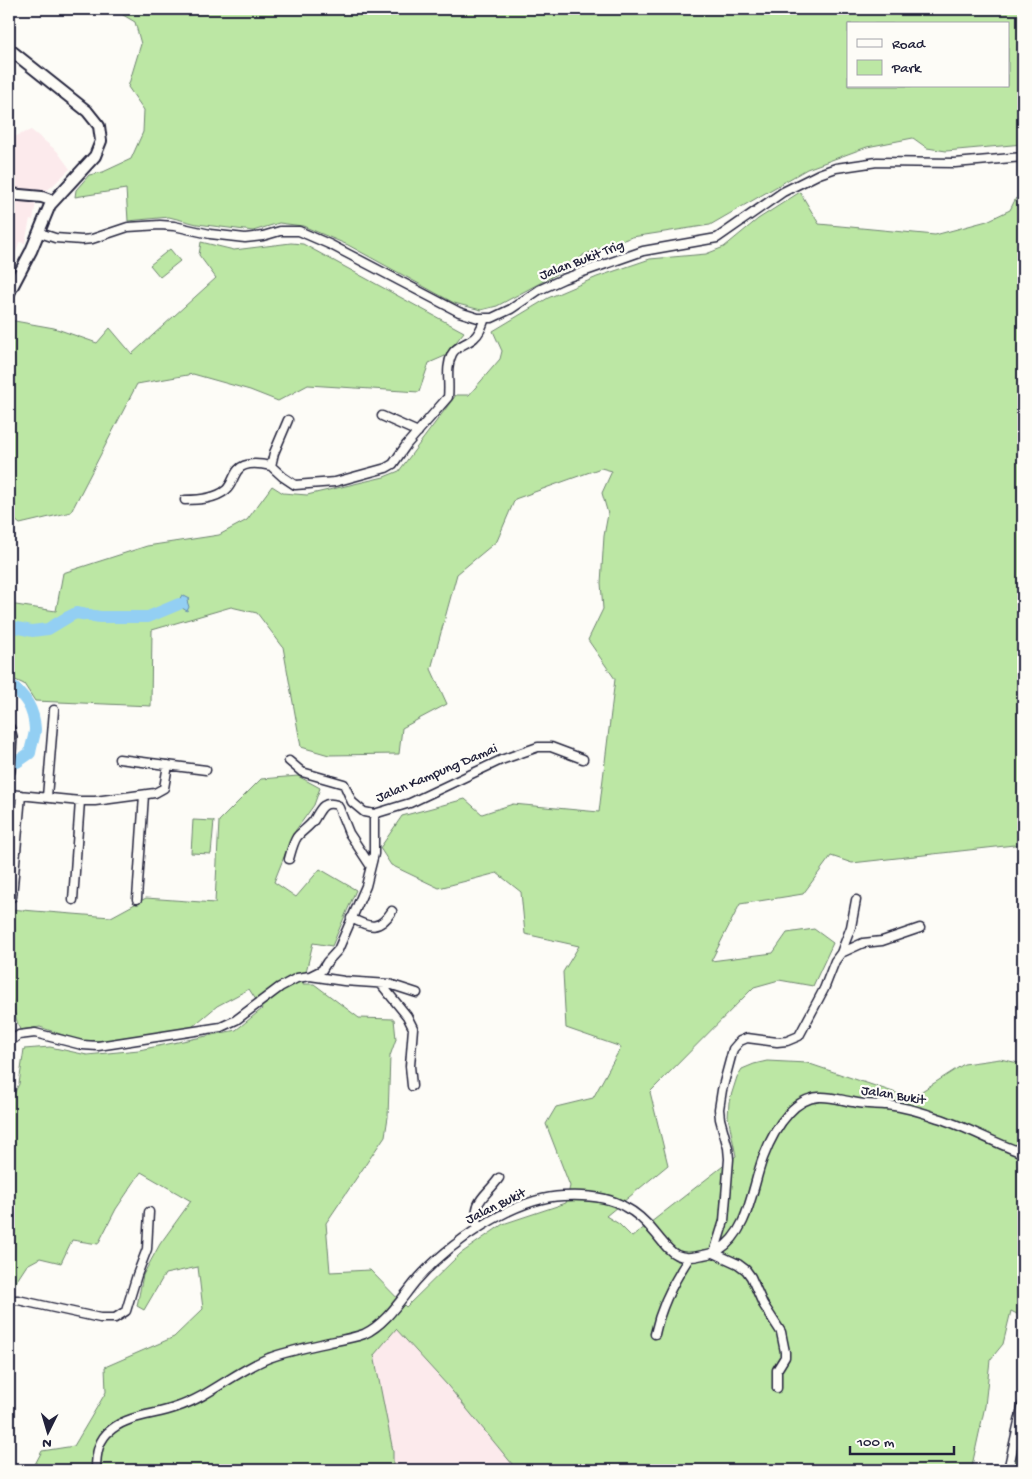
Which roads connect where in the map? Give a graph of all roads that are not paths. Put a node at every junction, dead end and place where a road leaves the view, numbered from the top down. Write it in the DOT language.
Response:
graph roads {
  1 [pos="9,49"];
  2 [pos="1023,157"];
  3 [pos="9,194"];
  4 [pos="53,200"];
  5 [pos="40,233"];
  6 [pos="9,293"];
  7 [pos="485,318"];
  8 [pos="382,416"];
  9 [pos="288,420"];
  10 [pos="418,432"];
  11 [pos="271,466"];
  12 [pos="185,500"];
  13 [pos="54,710"];
  14 [pos="9,729"];
  15 [pos="119,759"];
  16 [pos="583,759"];
  17 [pos="289,761"];
  18 [pos="168,765"];
  19 [pos="206,770"];
  20 [pos="9,771"];
  21 [pos="9,794"];
  22 [pos="21,795"];
  23 [pos="144,795"];
  24 [pos="47,797"];
  25 [pos="80,801"];
  26 [pos="374,814"];
  27 [pos="289,859"];
  28 [pos="370,865"];
  29 [pos="12,897"];
  30 [pos="137,899"];
  31 [pos="73,900"];
  32 [pos="856,900"];
  33 [pos="392,911"];
  34 [pos="352,918"];
  35 [pos="920,928"];
  36 [pos="841,953"];
  37 [pos="310,976"];
  38 [pos="381,984"];
  39 [pos="417,994"];
  40 [pos="9,1042"];
  41 [pos="412,1086"];
  42 [pos="1023,1153"];
  43 [pos="499,1178"];
  44 [pos="148,1212"];
  45 [pos="477,1228"];
  46 [pos="714,1253"];
  47 [pos="689,1258"];
  48 [pos="9,1300"];
  49 [pos="655,1334"];
  50 [pos="777,1388"];
  51 [pos="1023,1404"];
  52 [pos="96,1470"];
  53 [pos="1008,1470"];
  1 -- 4 [label="street"];
  2 -- 7 [label="street, Jalan Bukit Trig"];
  3 -- 4 [label="street"];
  4 -- 5 [label="street"];
  5 -- 6 [label="street"];
  5 -- 7 [label="street"];
  7 -- 10 [label="street"];
  8 -- 10 [label="street"];
  9 -- 11 [label="street"];
  10 -- 11 [label="street"];
  11 -- 12 [label="street"];
  13 -- 24 [label="street"];
  14 -- 20 [label="street"];
  15 -- 18 [label="street"];
  16 -- 26 [label="street, Jalan Kampung Damai"];
  17 -- 26 [label="street, Jalan Kampung Damai"];
  18 -- 19 [label="street"];
  18 -- 23 [label="street"];
  21 -- 22 [label="street"];
  22 -- 24 [label="street"];
  22 -- 29 [label="street"];
  23 -- 25 [label="street"];
  23 -- 30 [label="street"];
  24 -- 25 [label="street"];
  25 -- 31 [label="street"];
  26 -- 28 [label="street"];
  27 -- 28 [label="street"];
  28 -- 34 [label="street"];
  32 -- 36 [label="street"];
  33 -- 34 [label="street"];
  34 -- 37 [label="street"];
  35 -- 36 [label="street"];
  36 -- 46 [label="street"];
  37 -- 38 [label="street"];
  37 -- 40 [label="street"];
  38 -- 39 [label="street"];
  38 -- 41 [label="street"];
  42 -- 46 [label="street, Jalan Bukit"];
  43 -- 45 [label="street"];
  44 -- 48 [label="street"];
  45 -- 47 [label="street, Jalan Bukit"];
  45 -- 52 [label="street, Jalan Bukit"];
  46 -- 47 [label="street, Jalan Bukit"];
  46 -- 50 [label="street"];
  47 -- 49 [label="street"];
  51 -- 53 [label="street"];
}
